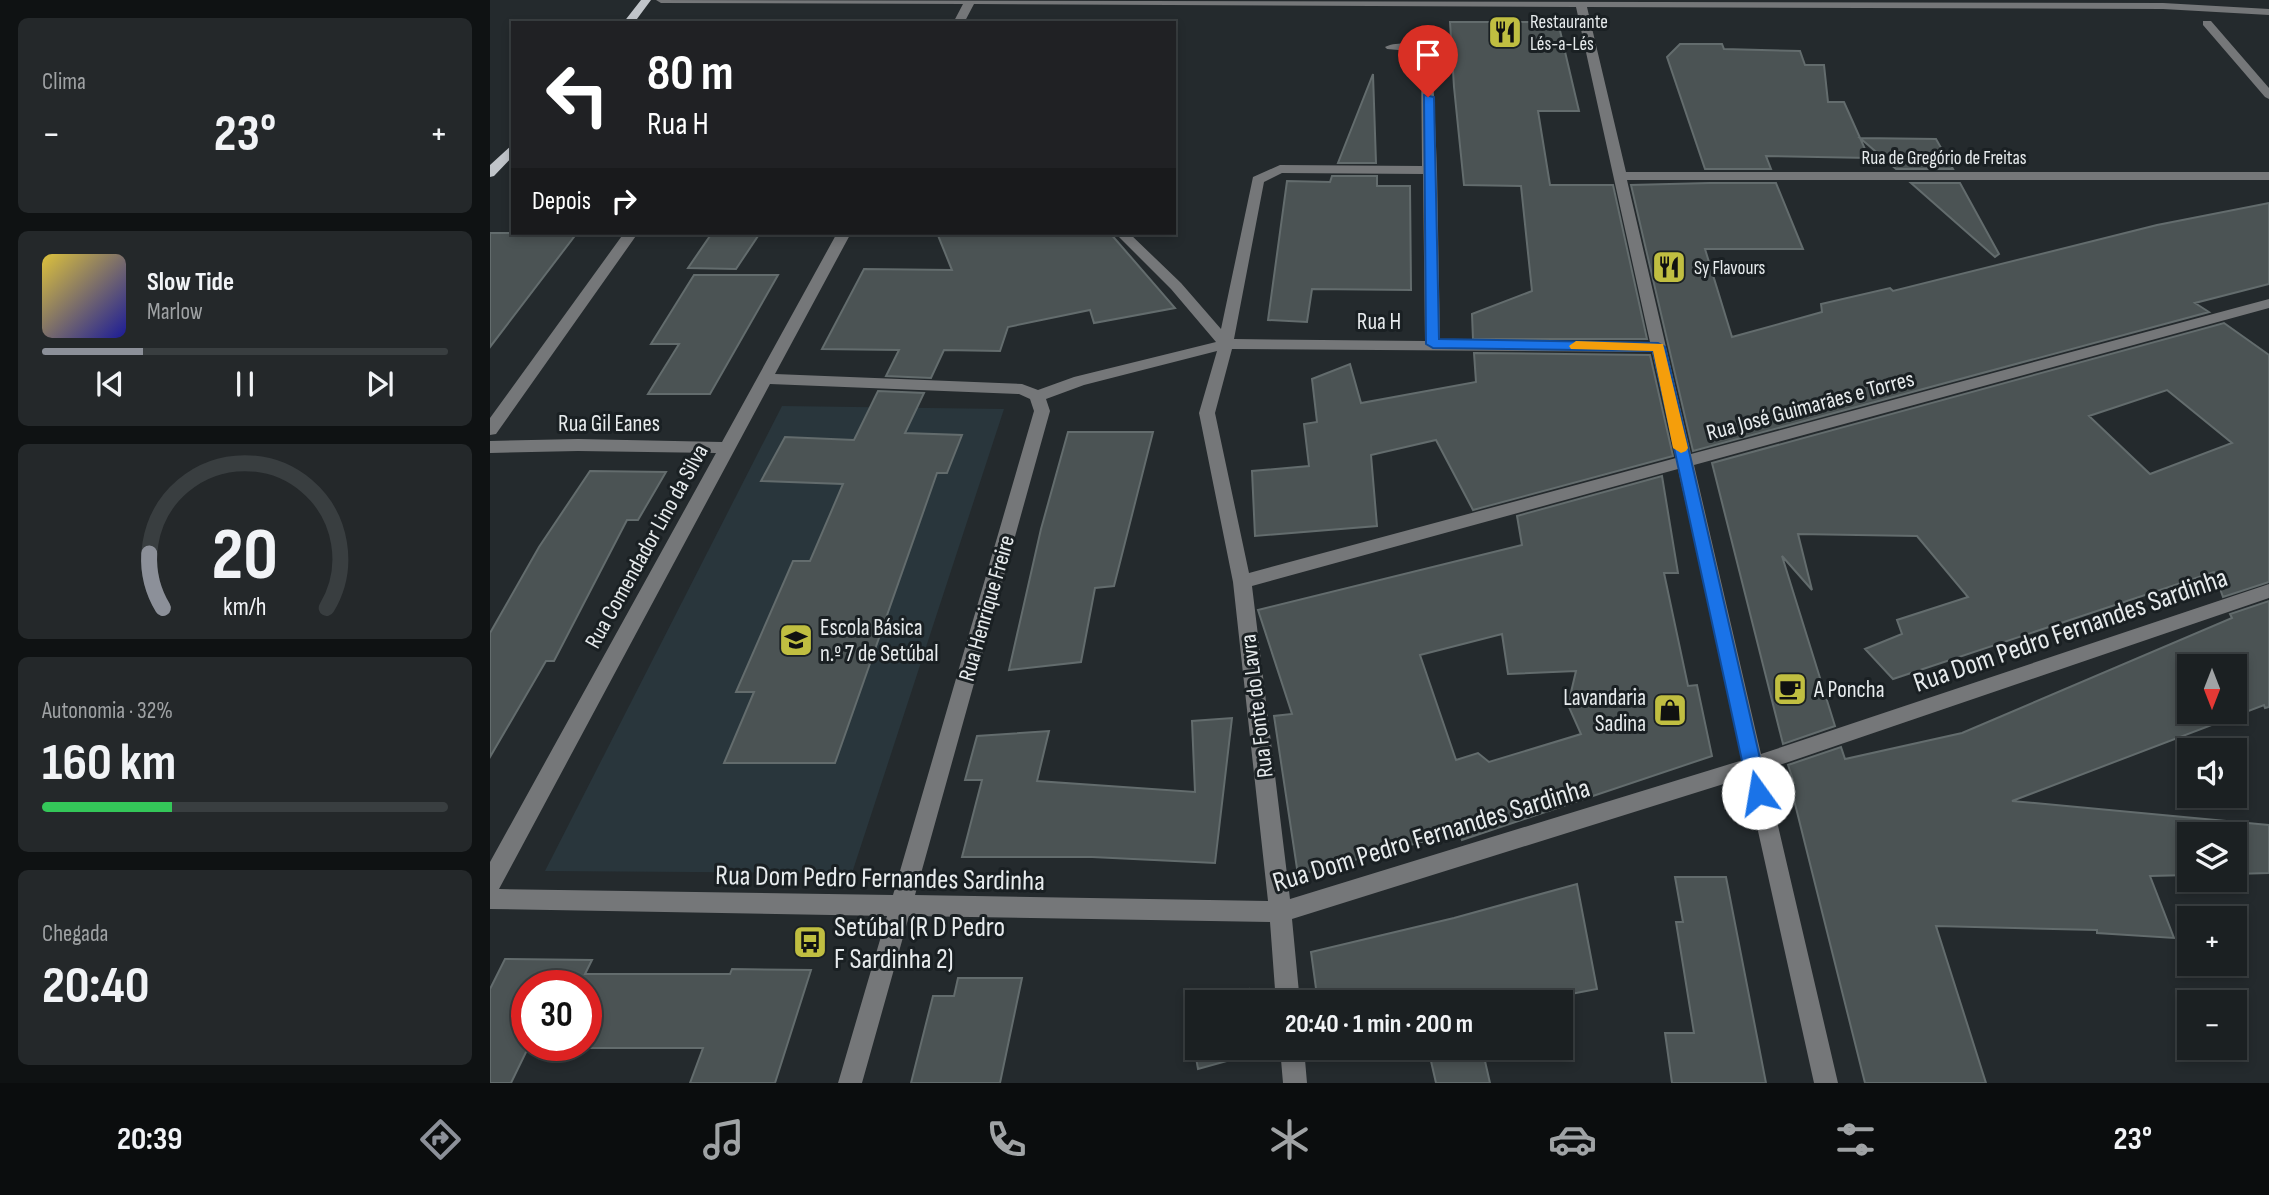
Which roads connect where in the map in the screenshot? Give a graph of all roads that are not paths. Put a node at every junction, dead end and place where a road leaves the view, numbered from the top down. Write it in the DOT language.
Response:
graph roads {
  1 [pos="661,0"];
  2 [pos="774,1"];
  3 [pos="970,1"];
  4 [pos="646,3"];
  5 [pos="1581,4"];
  6 [pos="2269,12"];
  7 [pos="630,21"];
  8 [pos="959,21"];
  9 [pos="2207,23"];
  10 [pos="1391,47"];
  11 [pos="2269,94"];
  12 [pos="511,150"];
  13 [pos="1431,170"];
  14 [pos="490,173"];
  15 [pos="1620,176"];
  16 [pos="2269,176"];
  17 [pos="630,235"];
  18 [pos="843,235"];
  19 [pos="1124,235"];
  20 [pos="2269,303"];
  21 [pos="1226,344"];
  22 [pos="1433,344"];
  23 [pos="1658,347"];
  24 [pos="764,379"];
  25 [pos="1037,396"];
  26 [pos="490,430"];
  27 [pos="490,447"];
  28 [pos="727,448"];
  29 [pos="1684,463"];
  30 [pos="1242,582"];
  31 [pos="2269,591"];
  32 [pos="1752,766"];
  33 [pos="490,883"];
  34 [pos="490,899"];
  35 [pos="902,904"];
  36 [pos="1280,912"];
  37 [pos="1287,990"];
  38 [pos="1293,1060"];
  39 [pos="850,1083"];
  40 [pos="1295,1083"];
  41 [pos="1826,1083"];
  1 -- 2 [label="street"];
  2 -- 3 [label="street"];
  3 -- 5 [label="street"];
  3 -- 8 [label="street"];
  4 -- 7 [label="main road"];
  5 -- 6 [label="street"];
  5 -- 15 [label="street"];
  9 -- 11 [label="street"];
  10 -- 13 [label="street"];
  12 -- 14 [label="main road"];
  13 -- 21 [label="street"];
  13 -- 22 [label="street"];
  15 -- 16 [label="street, Rua de Gregório de Freitas"];
  15 -- 23 [label="street"];
  17 -- 26 [label="street"];
  18 -- 24 [label="street, Rua Comendador Lino da Silva"];
  19 -- 21 [label="street"];
  20 -- 29 [label="street, Rua José Guimarães e Torres"];
  21 -- 22 [label="street, Rua H"];
  21 -- 25 [label="street, Rua H"];
  21 -- 30 [label="street, Rua Fonte do Lavra"];
  22 -- 23 [label="street, Rua H"];
  23 -- 29 [label="street"];
  24 -- 25 [label="street"];
  24 -- 28 [label="street, Rua Comendador Lino da Silva"];
  25 -- 35 [label="street, Rua Henrique Freire"];
  27 -- 28 [label="street, Rua Gil Eanes"];
  28 -- 33 [label="street, Rua Comendador Lino da Silva"];
  29 -- 30 [label="street, Rua José Guimarães e Torres"];
  29 -- 32 [label="street"];
  30 -- 36 [label="street, Rua Fonte do Lavra"];
  31 -- 32 [label="street, Rua Dom Pedro Fernandes Sardinha"];
  32 -- 36 [label="street, Rua Dom Pedro Fernandes Sardinha"];
  32 -- 41 [label="street"];
  34 -- 35 [label="street, Rua Dom Pedro Fernandes Sardinha"];
  35 -- 36 [label="street, Rua Dom Pedro Fernandes Sardinha"];
  35 -- 39 [label="street, Rua Henrique Freire"];
  36 -- 37 [label="street, Rua Fonte do Lavra"];
  38 -- 40 [label="street"];
}
